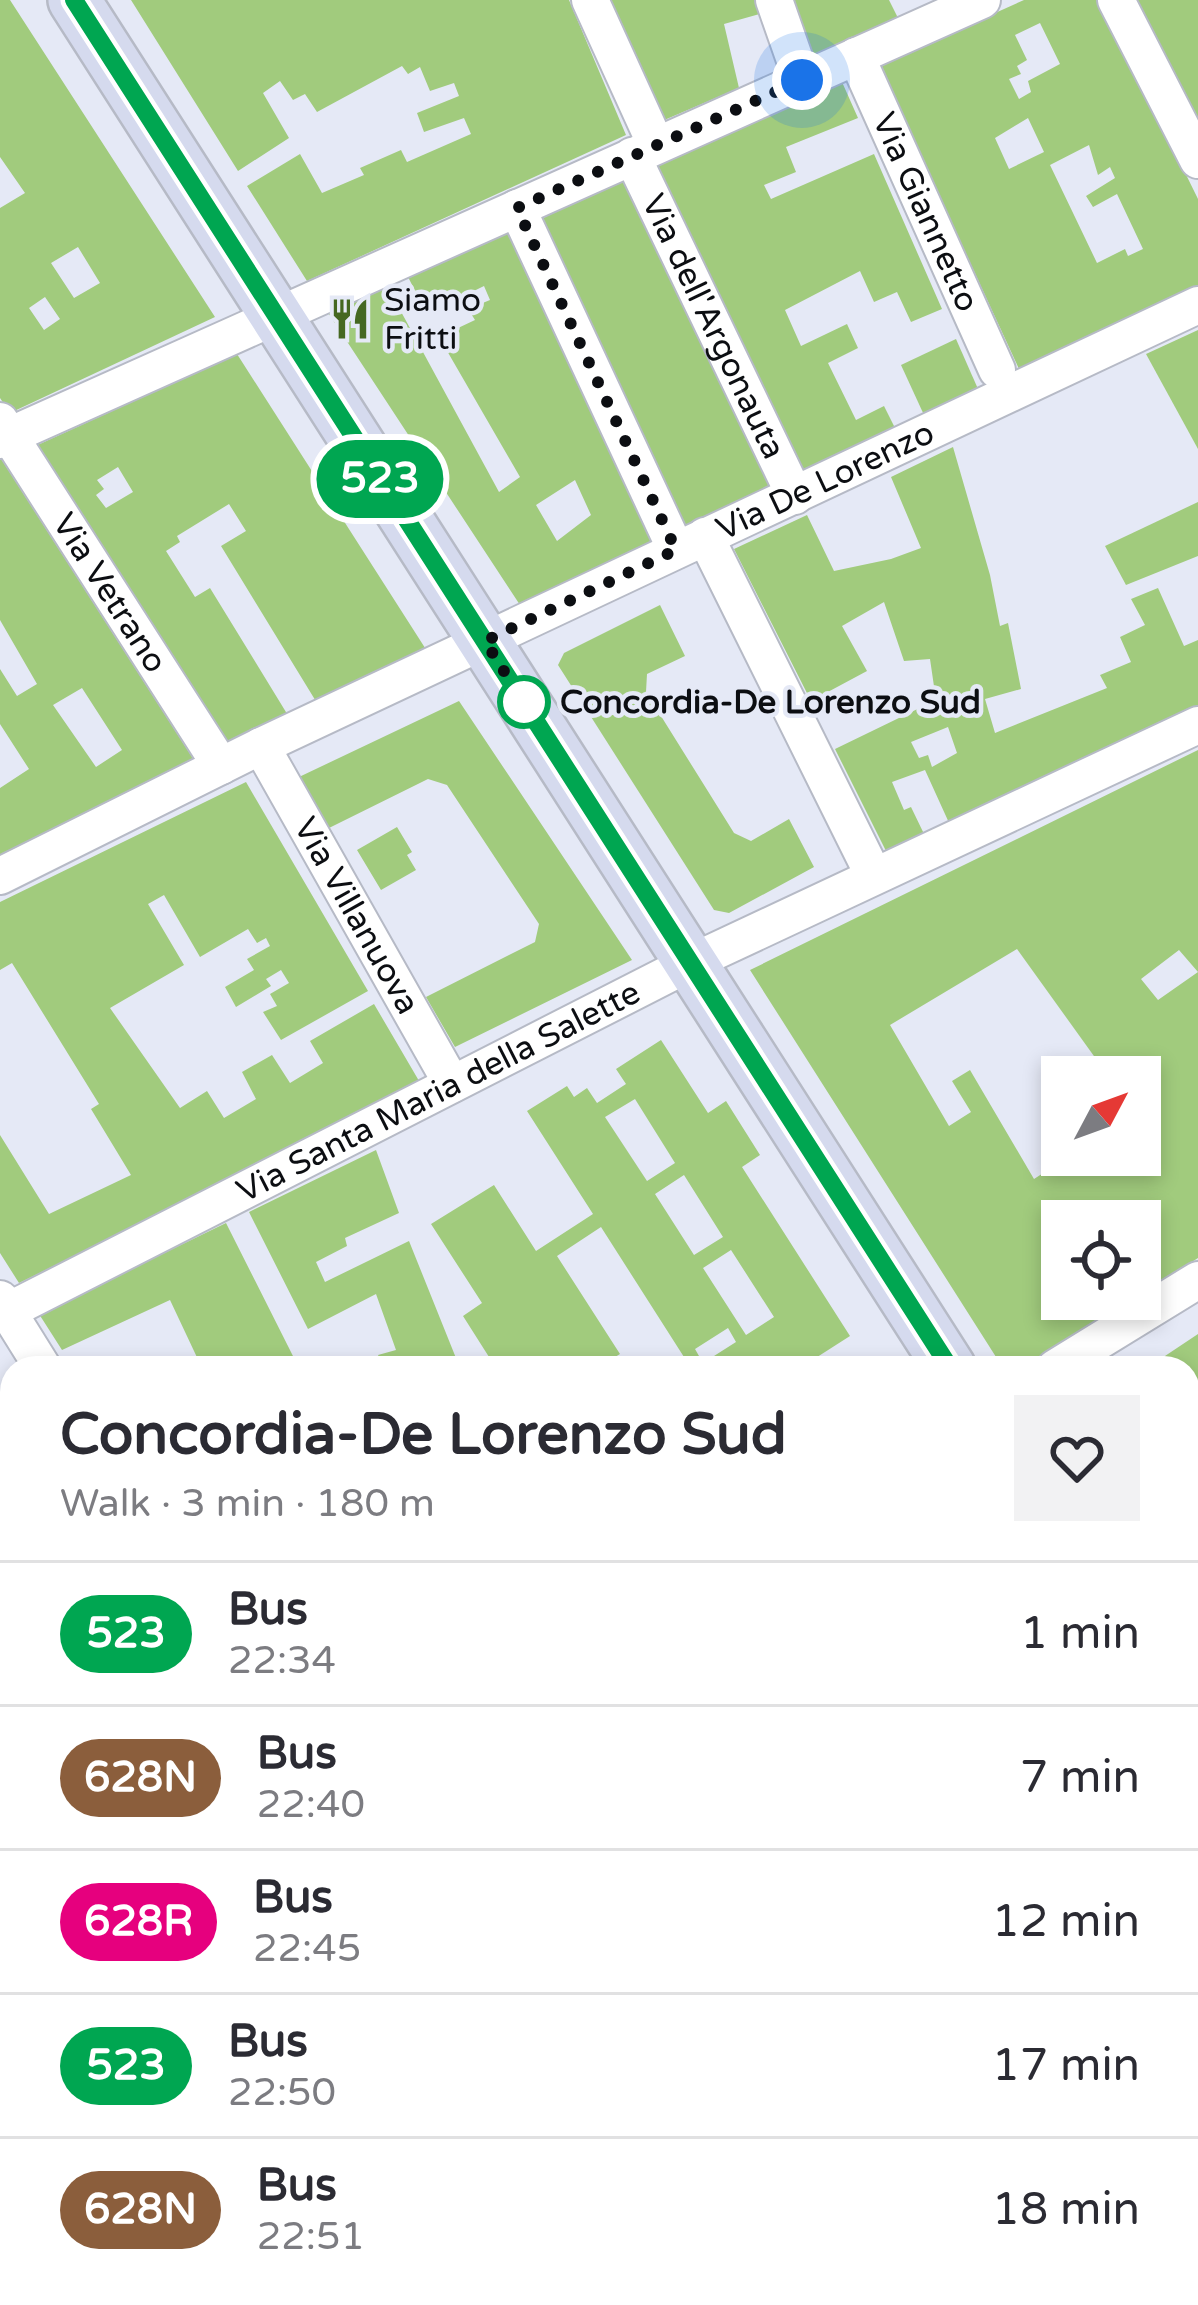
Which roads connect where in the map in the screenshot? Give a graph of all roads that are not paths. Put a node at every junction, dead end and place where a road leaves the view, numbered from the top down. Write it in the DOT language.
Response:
graph roads {
  1 [pos="74,0"];
  2 [pos="590,0"];
  3 [pos="774,0"];
  4 [pos="982,0"];
  5 [pos="1116,0"];
  6 [pos="905,15"];
  7 [pos="856,56"];
  8 [pos="802,80"];
  9 [pos="644,151"];
  10 [pos="1198,160"];
  11 [pos="517,208"];
  12 [pos="1198,304"];
  13 [pos="275,317"];
  14 [pos="997,370"];
  15 [pos="3,432"];
  16 [pos="795,496"];
  17 [pos="691,543"];
  18 [pos="485,641"];
  19 [pos="1198,725"];
  20 [pos="261,746"];
  21 [pos="221,766"];
  22 [pos="0,876"];
  23 [pos="874,877"];
  24 [pos="690,963"];
  25 [pos="452,1084"];
  26 [pos="1198,1280"];
  27 [pos="4,1305"];
  28 [pos="36,1356"];
  29 [pos="942,1356"];
  30 [pos="1074,1356"];
  1 -- 13 [label="main road"];
  2 -- 9 [label="street, Via dell'Argonauta"];
  3 -- 8 [label="street"];
  4 -- 6 [label="street"];
  5 -- 10 [label="street"];
  6 -- 7 [label="street"];
  7 -- 8 [label="street"];
  7 -- 14 [label="street, Via Giannetto"];
  8 -- 9 [label="street"];
  9 -- 11 [label="street"];
  9 -- 16 [label="street, Via dell'Argonauta"];
  11 -- 13 [label="street"];
  11 -- 17 [label="street"];
  12 -- 16 [label="street, Via De Lorenzo"];
  13 -- 15 [label="street"];
  13 -- 18 [label="main road"];
  15 -- 21 [label="street, Via Vetrano"];
  16 -- 17 [label="street, Via De Lorenzo"];
  17 -- 18 [label="street, Via De Lorenzo"];
  17 -- 23 [label="street"];
  18 -- 20 [label="street, Via De Lorenzo"];
  18 -- 24 [label="main road"];
  19 -- 23 [label="street, Via Santa Maria della Salette"];
  20 -- 21 [label="street, Via De Lorenzo"];
  20 -- 25 [label="street, Via Villanuova"];
  21 -- 22 [label="street, Via De Lorenzo"];
  23 -- 24 [label="street, Via Santa Maria della Salette"];
  24 -- 25 [label="street, Via Santa Maria della Salette"];
  24 -- 29 [label="main road"];
  25 -- 27 [label="street, Via Santa Maria della Salette"];
  26 -- 30 [label="street"];
  27 -- 28 [label="street"];
}
